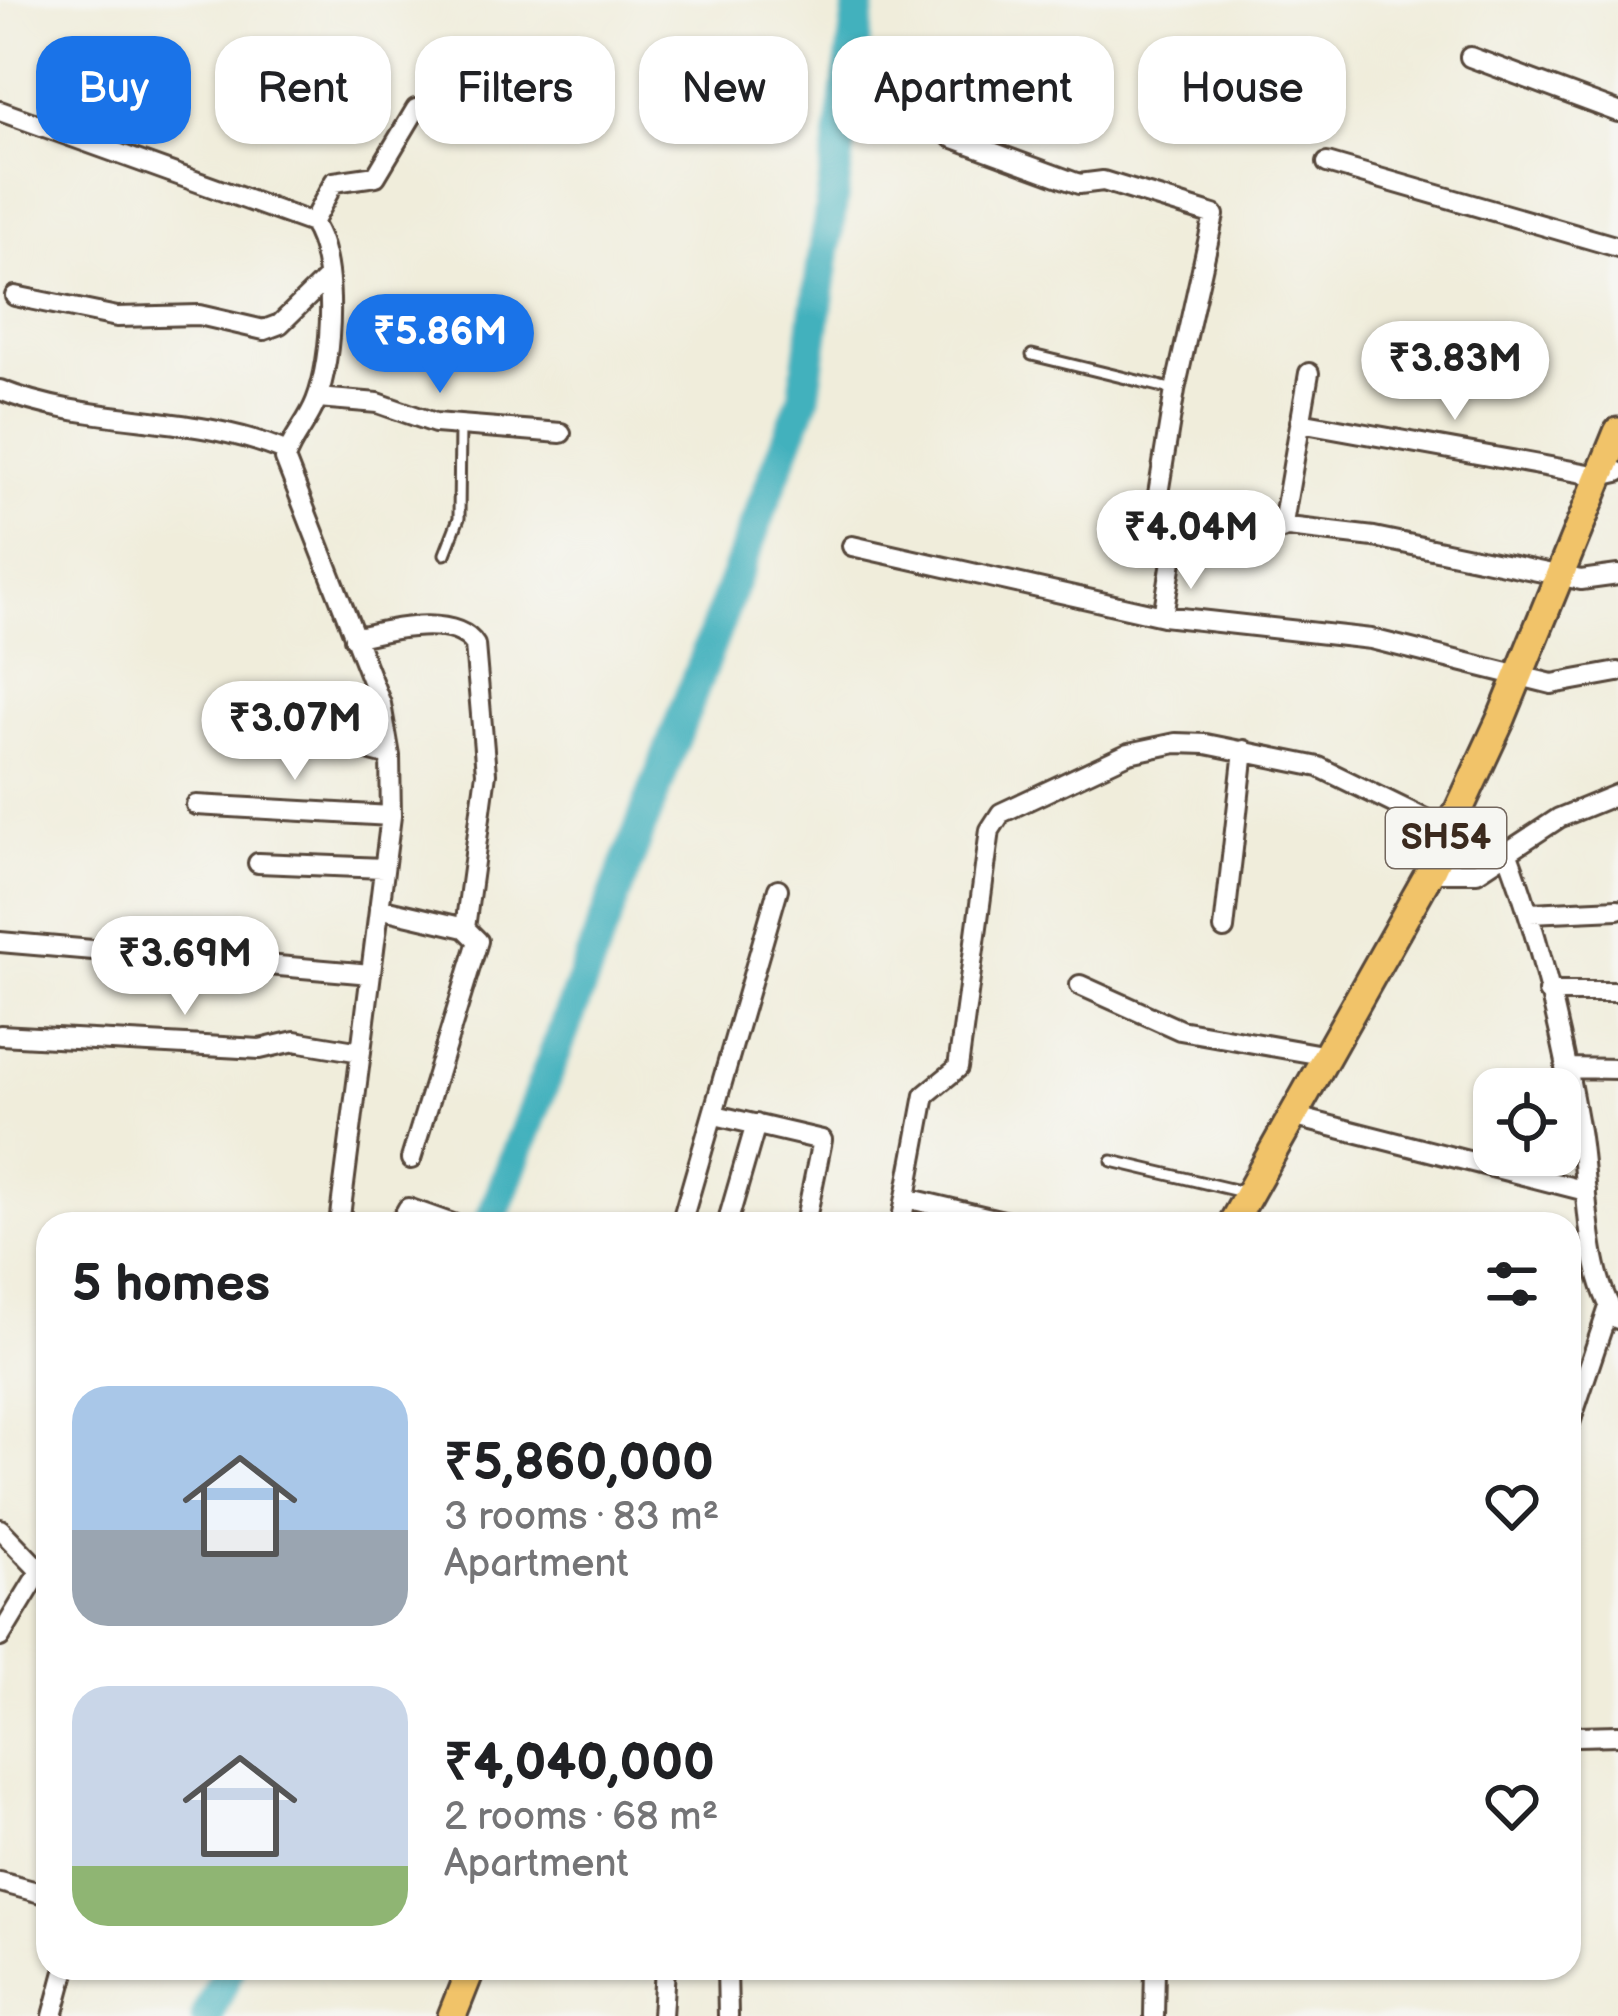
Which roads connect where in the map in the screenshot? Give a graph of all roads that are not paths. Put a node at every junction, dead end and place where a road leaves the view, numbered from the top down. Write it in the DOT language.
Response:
graph roads {
  1 [pos="1470,57"];
  2 [pos="0,111"];
  3 [pos="415,111"];
  4 [pos="1618,112"];
  5 [pos="970,144"];
  6 [pos="1327,163"];
  7 [pos="312,223"];
  8 [pos="1618,247"];
  9 [pos="327,278"];
  10 [pos="15,296"];
  11 [pos="1033,355"];
  12 [pos="1309,373"];
  13 [pos="0,390"];
  14 [pos="1175,390"];
  15 [pos="318,398"];
  16 [pos="1300,422"];
  17 [pos="460,425"];
  18 [pos="1618,432"];
  19 [pos="561,433"];
  20 [pos="286,452"];
  21 [pos="1609,474"];
  22 [pos="1282,530"];
  23 [pos="1175,544"];
  24 [pos="852,546"];
  25 [pos="445,554"];
  26 [pos="1561,575"];
  27 [pos="1618,575"];
  28 [pos="1163,616"];
  29 [pos="354,638"];
  30 [pos="1618,672"];
  31 [pos="1519,675"];
  32 [pos="232,726"];
  33 [pos="1244,750"];
  34 [pos="390,756"];
  35 [pos="1618,794"];
  36 [pos="196,805"];
  37 [pos="391,816"];
  38 [pos="1450,830"];
  39 [pos="1508,854"];
  40 [pos="258,863"];
  41 [pos="384,868"];
  42 [pos="1430,872"];
  43 [pos="778,889"];
  44 [pos="379,908"];
  45 [pos="1618,909"];
  46 [pos="1530,913"];
  47 [pos="465,928"];
  48 [pos="1224,929"];
  49 [pos="0,943"];
  50 [pos="371,974"];
  51 [pos="1079,986"];
  52 [pos="1548,992"];
  53 [pos="1618,992"];
  54 [pos="0,1035"];
  55 [pos="362,1052"];
  56 [pos="1328,1056"];
  57 [pos="1565,1068"];
  58 [pos="1581,1068"];
  59 [pos="1618,1069"];
  60 [pos="715,1115"];
  61 [pos="1292,1116"];
  62 [pos="756,1124"];
  63 [pos="411,1159"];
  64 [pos="1112,1161"];
  65 [pos="1581,1162"];
  66 [pos="1586,1191"];
  67 [pos="1249,1193"];
  68 [pos="906,1198"];
  69 [pos="341,1212"];
  70 [pos="685,1212"];
  71 [pos="730,1212"];
  72 [pos="808,1212"];
  73 [pos="903,1212"];
  74 [pos="965,1212"];
  75 [pos="1240,1212"];
  76 [pos="1613,1313"];
  77 [pos="1581,1395"];
  78 [pos="0,1529"];
  79 [pos="36,1567"];
  80 [pos="36,1586"];
  81 [pos="0,1637"];
  82 [pos="1618,1735"];
  83 [pos="1581,1736"];
  84 [pos="0,1882"];
  85 [pos="36,1892"];
  86 [pos="63,1980"];
  87 [pos="466,1980"];
  88 [pos="664,1980"];
  89 [pos="728,1980"];
  90 [pos="1155,1980"];
  91 [pos="53,2016"];
  92 [pos="452,2016"];
  93 [pos="662,2016"];
  94 [pos="728,2016"];
  95 [pos="1154,2016"];
  1 -- 4 [label="street"];
  2 -- 7 [label="street"];
  3 -- 7 [label="street"];
  5 -- 14 [label="street"];
  6 -- 8 [label="street"];
  7 -- 9 [label="street"];
  9 -- 10 [label="street"];
  9 -- 15 [label="street"];
  11 -- 14 [label="lane"];
  12 -- 16 [label="street"];
  13 -- 20 [label="street"];
  14 -- 23 [label="street"];
  15 -- 17 [label="street"];
  15 -- 20 [label="street"];
  16 -- 21 [label="street"];
  16 -- 22 [label="street"];
  17 -- 19 [label="street"];
  17 -- 25 [label="lane"];
  18 -- 21 [label="main road, SH54"];
  20 -- 29 [label="street"];
  21 -- 26 [label="main road, SH54"];
  22 -- 23 [label="street"];
  22 -- 26 [label="street"];
  23 -- 28 [label="street"];
  24 -- 28 [label="street"];
  26 -- 27 [label="street"];
  26 -- 31 [label="main road, SH54"];
  28 -- 31 [label="street"];
  29 -- 34 [label="street"];
  29 -- 47 [label="street"];
  30 -- 31 [label="street"];
  31 -- 38 [label="main road, SH54"];
  32 -- 34 [label="street"];
  33 -- 38 [label="street"];
  33 -- 48 [label="street"];
  33 -- 68 [label="street"];
  34 -- 37 [label="street"];
  35 -- 39 [label="street"];
  36 -- 37 [label="street"];
  37 -- 41 [label="street"];
  38 -- 42 [label="main road, SH54"];
  39 -- 42 [label="street"];
  39 -- 46 [label="street"];
  40 -- 41 [label="street"];
  41 -- 44 [label="street"];
  42 -- 56 [label="main road, SH54"];
  43 -- 60 [label="street"];
  44 -- 47 [label="street"];
  44 -- 50 [label="street"];
  45 -- 46 [label="street"];
  46 -- 52 [label="street"];
  47 -- 63 [label="street"];
  49 -- 50 [label="street"];
  50 -- 55 [label="street"];
  51 -- 56 [label="street"];
  52 -- 53 [label="street"];
  52 -- 57 [label="street"];
  54 -- 55 [label="street"];
  55 -- 69 [label="street"];
  56 -- 61 [label="main road, SH54"];
  58 -- 59 [label="street"];
  60 -- 62 [label="street"];
  60 -- 70 [label="street"];
  61 -- 66 [label="street"];
  61 -- 67 [label="main road, SH54"];
  62 -- 71 [label="street"];
  62 -- 72 [label="street"];
  64 -- 67 [label="lane"];
  65 -- 66 [label="street"];
  66 -- 76 [label="street"];
  67 -- 75 [label="main road, SH54"];
  68 -- 73 [label="street"];
  68 -- 74 [label="street"];
  76 -- 77 [label="street"];
  78 -- 79 [label="street"];
  80 -- 81 [label="street"];
  82 -- 83 [label="street"];
  84 -- 85 [label="street"];
  86 -- 91 [label="street"];
  87 -- 92 [label="main road"];
  88 -- 93 [label="street"];
  89 -- 94 [label="street"];
  90 -- 95 [label="street"];
}
